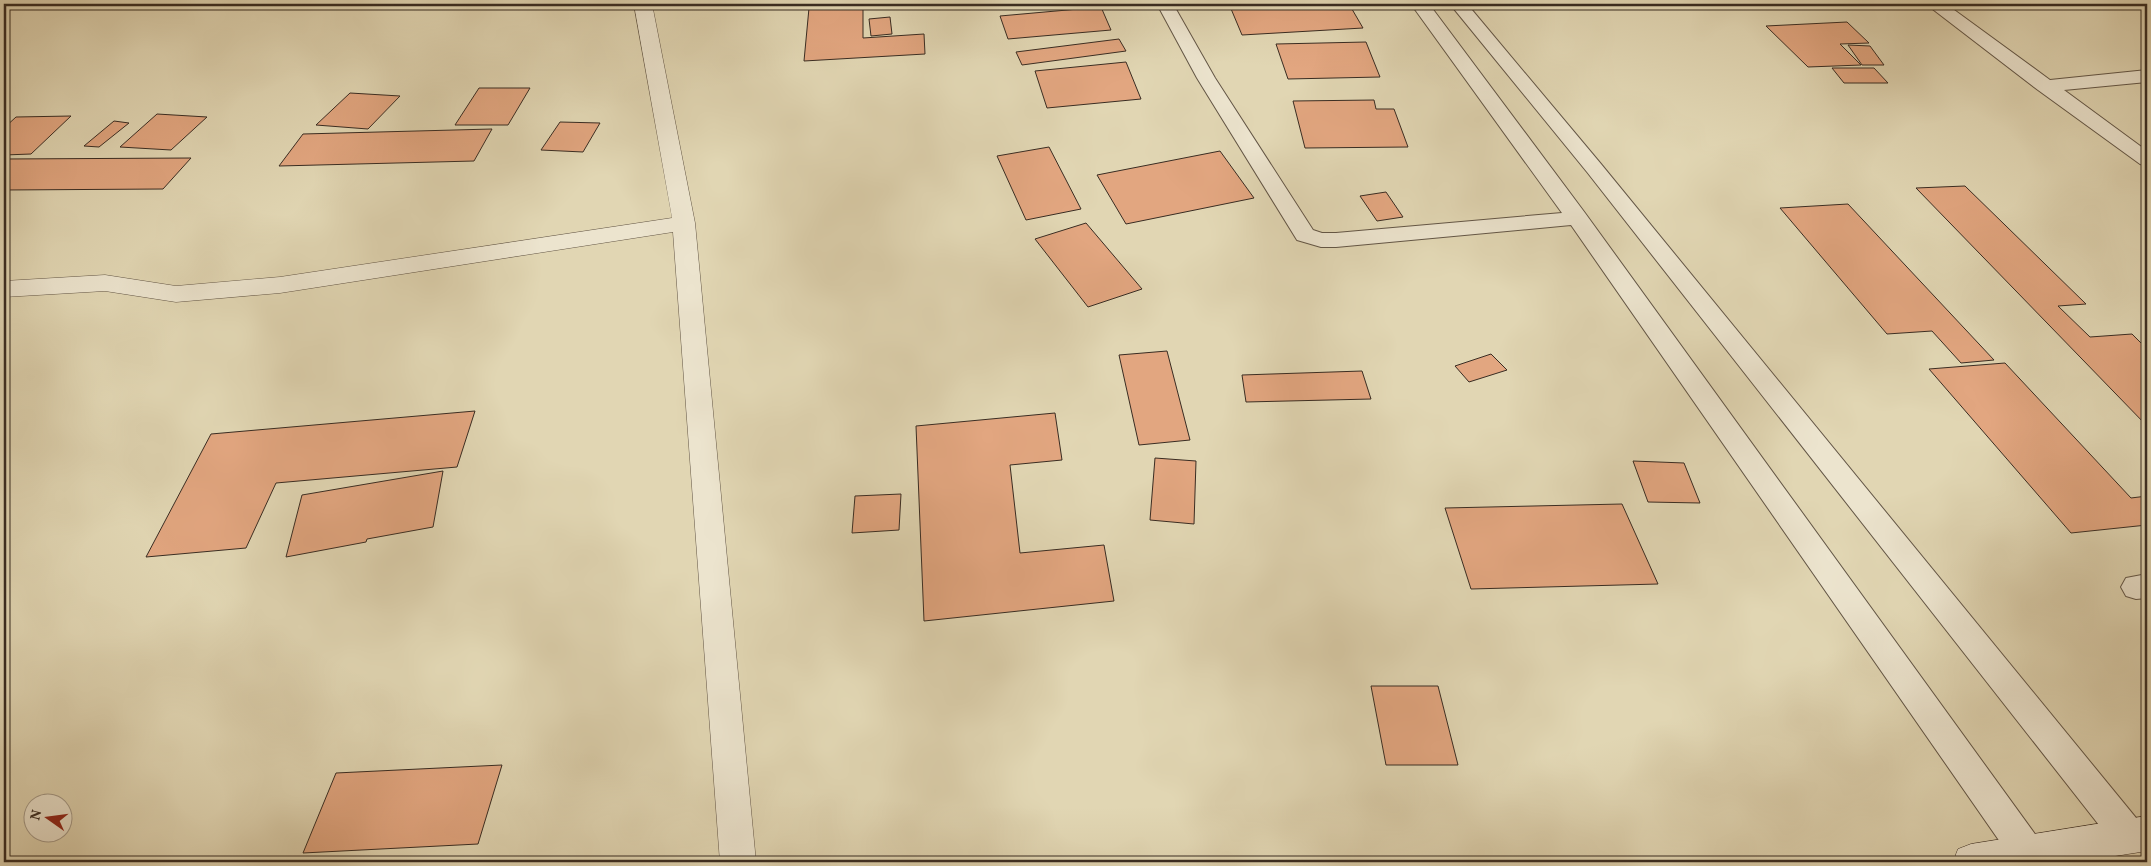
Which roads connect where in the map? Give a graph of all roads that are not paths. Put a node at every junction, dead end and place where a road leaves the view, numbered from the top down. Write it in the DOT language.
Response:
graph roads {
  1 [pos="643,4"];
  2 [pos="1165,4"];
  3 [pos="1420,4"];
  4 [pos="1458,4"];
  5 [pos="1935,4"];
  6 [pos="2147,76"];
  7 [pos="2045,86"];
  8 [pos="2147,160"];
  9 [pos="1577,218"];
  10 [pos="684,224"];
  11 [pos="4,289"];
  12 [pos="2141,839"];
  13 [pos="2028,853"];
  14 [pos="738,862"];
  15 [pos="1971,862"];
  1 -- 10 [label="street"];
  2 -- 9 [label="lane"];
  3 -- 9 [label="lane"];
  4 -- 12 [label="lane"];
  5 -- 7 [label="lane"];
  6 -- 7 [label="lane"];
  7 -- 8 [label="lane"];
  9 -- 13 [label="lane"];
  10 -- 11 [label="street"];
  10 -- 14 [label="street"];
  12 -- 13 [label="street"];
  13 -- 15 [label="street"];
}
